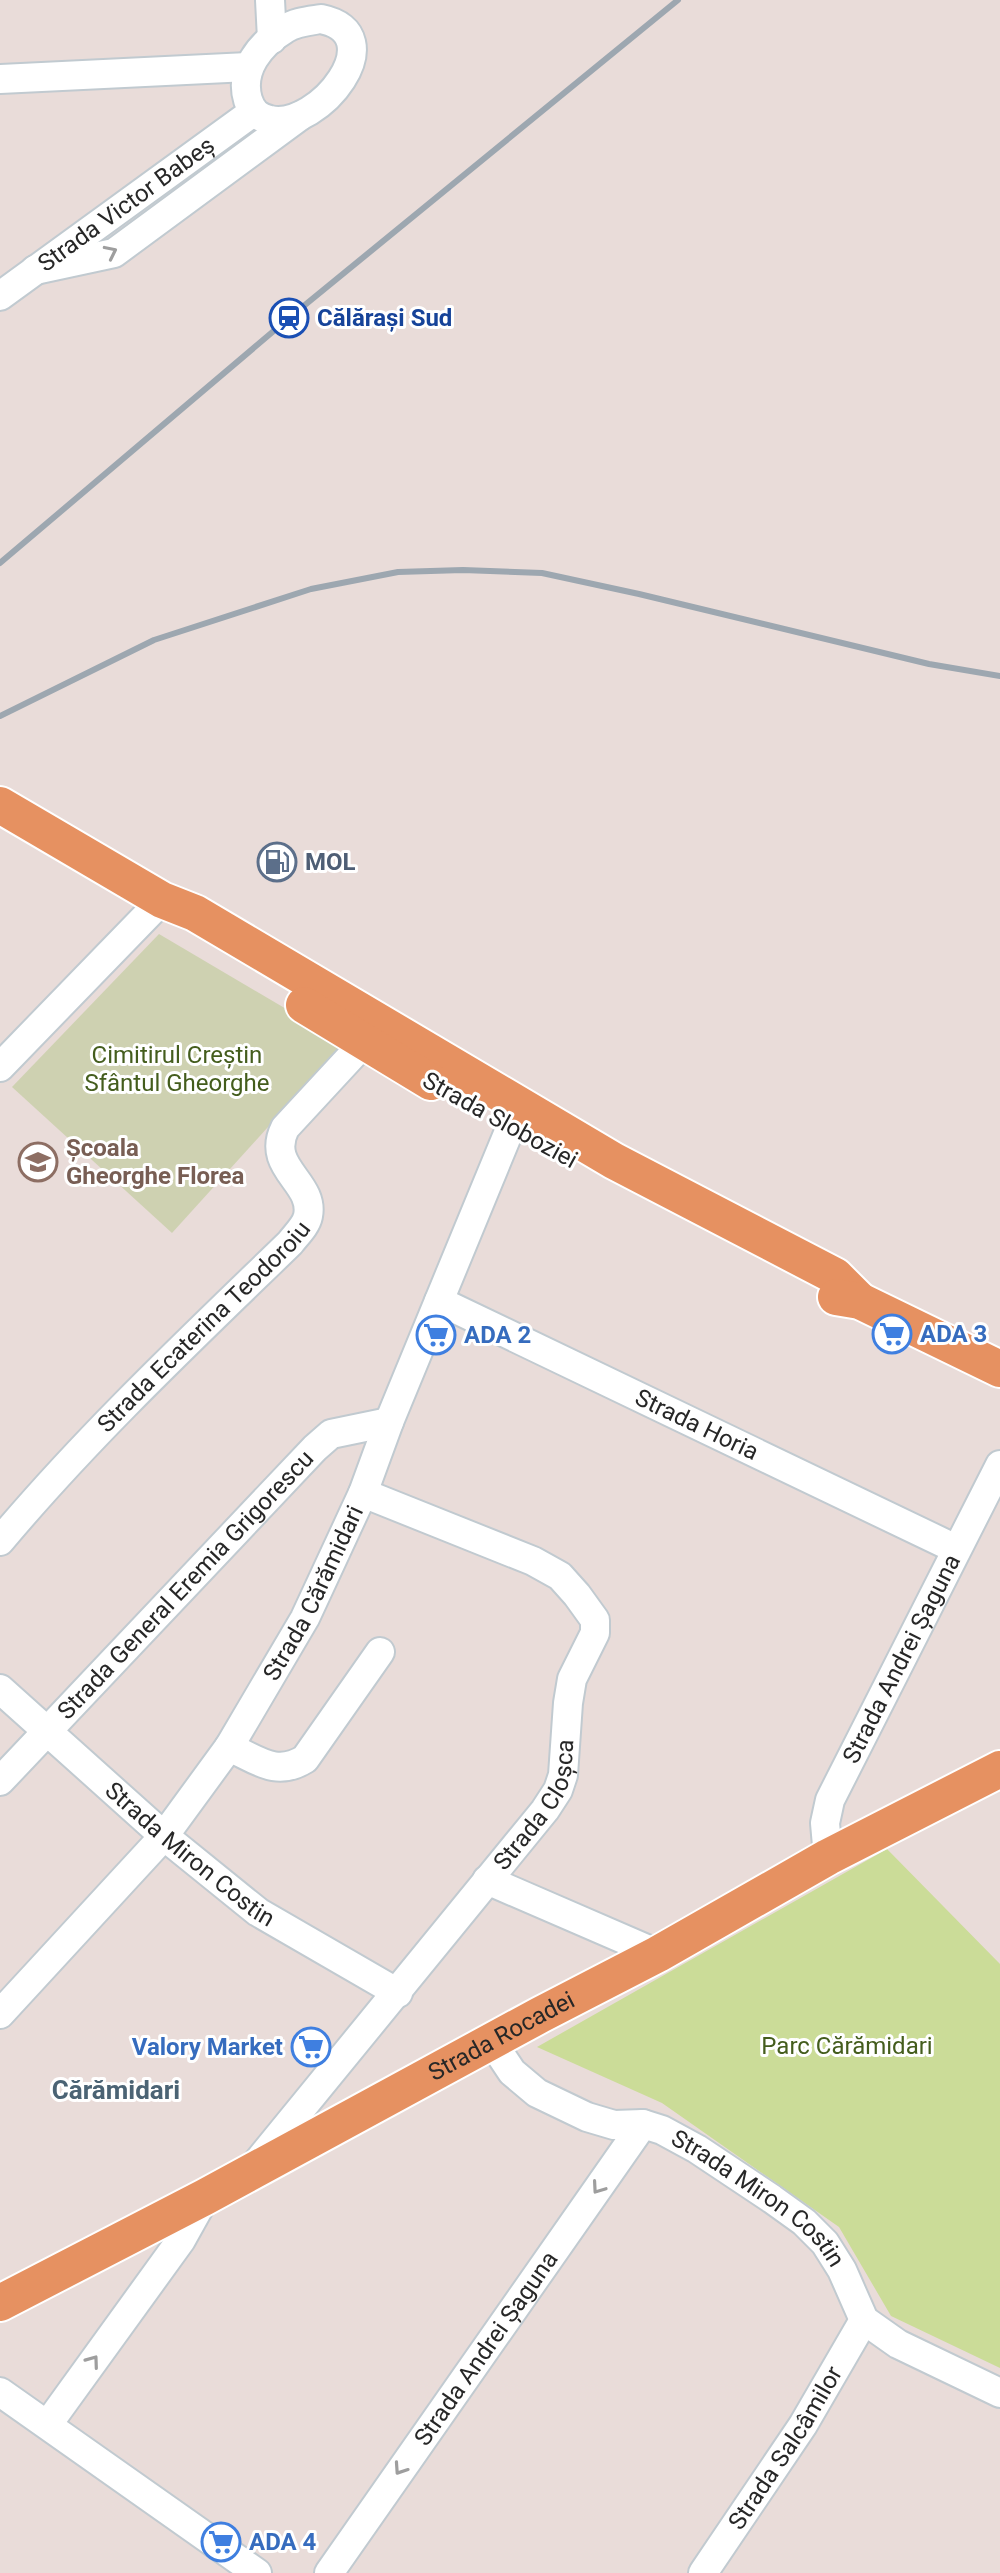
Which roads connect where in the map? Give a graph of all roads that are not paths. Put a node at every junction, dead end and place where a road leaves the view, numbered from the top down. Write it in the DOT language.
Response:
graph roads {
  1 [pos="270,0"];
  2 [pos="308,0"];
  3 [pos="336,22"];
  4 [pos="272,39"];
  5 [pos="248,67"];
  6 [pos="0,79"];
  7 [pos="253,112"];
  8 [pos="304,113"];
  9 [pos="35,270"];
  10 [pos="0,296"];
  11 [pos="0,805"];
  12 [pos="162,900"];
  13 [pos="370,1032"];
  14 [pos="0,1067"];
  15 [pos="515,1117"];
  16 [pos="439,1301"];
  17 [pos="1000,1369"];
  18 [pos="389,1422"];
  19 [pos="1000,1465"];
  20 [pos="363,1493"];
  21 [pos="0,1541"];
  22 [pos="956,1549"];
  23 [pos="380,1652"];
  24 [pos="0,1689"];
  25 [pos="48,1731"];
  26 [pos="229,1747"];
  27 [pos="1000,1769"];
  28 [pos="0,1781"];
  29 [pos="164,1836"];
  30 [pos="828,1857"];
  31 [pos="487,1880"];
  32 [pos="658,1954"];
  33 [pos="398,1993"];
  34 [pos="0,2014"];
  35 [pos="492,2042"];
  36 [pos="643,2124"];
  37 [pos="247,2174"];
  38 [pos="205,2197"];
  39 [pos="0,2303"];
  40 [pos="864,2320"];
  41 [pos="0,2392"];
  42 [pos="1000,2393"];
  43 [pos="48,2424"];
  44 [pos="257,2573"];
  45 [pos="329,2573"];
  46 [pos="703,2573"];
  1 -- 4 [label="street"];
  2 -- 3 [label="street"];
  3 -- 4 [label="street"];
  3 -- 8 [label="street"];
  4 -- 5 [label="street"];
  5 -- 6 [label="street"];
  5 -- 7 [label="street"];
  7 -- 8 [label="street"];
  7 -- 9 [label="street, Strada Victor Babeș"];
  9 -- 8 [label="street, one-way"];
  9 -- 10 [label="street, Strada Victor Babeș"];
  11 -- 12 [label="main road, Strada Sloboziei"];
  12 -- 13 [label="main road, Strada Sloboziei"];
  12 -- 14 [label="street"];
  13 -- 15 [label="main road, Strada Sloboziei"];
  13 -- 21 [label="street, Strada Ecaterina Teodoroiu"];
  15 -- 16 [label="street, Strada Cărămidari"];
  15 -- 17 [label="main road, Strada Sloboziei"];
  16 -- 18 [label="street, Strada Cărămidari"];
  16 -- 22 [label="street, Strada Horia"];
  18 -- 20 [label="street, Strada Cărămidari"];
  18 -- 25 [label="street, Strada General Eremia Grigorescu"];
  19 -- 22 [label="street, Strada Andrei Șaguna"];
  20 -- 26 [label="street, Strada Cărămidari"];
  20 -- 31 [label="street, Strada Cloșca"];
  22 -- 30 [label="street, Strada Andrei Șaguna"];
  23 -- 26 [label="street"];
  24 -- 25 [label="street, Strada Miron Costin"];
  25 -- 28 [label="street, Strada General Eremia Grigorescu"];
  25 -- 29 [label="street, Strada Miron Costin"];
  26 -- 29 [label="street, Strada Cărămidari"];
  27 -- 30 [label="main road, Strada Rocadei"];
  29 -- 33 [label="street, Strada Miron Costin"];
  29 -- 34 [label="street, Strada Cărămidari"];
  30 -- 32 [label="main road, Strada Rocadei"];
  31 -- 32 [label="street"];
  31 -- 33 [label="street, Strada Cloșca"];
  32 -- 35 [label="main road, Strada Rocadei"];
  33 -- 37 [label="street, Strada Cloșca"];
  35 -- 36 [label="street, Strada Miron Costin"];
  35 -- 37 [label="main road, Strada Rocadei"];
  36 -- 40 [label="street, Strada Miron Costin"];
  36 -- 45 [label="street, Strada Andrei Șaguna, one-way"];
  37 -- 38 [label="main road, Strada Rocadei"];
  38 -- 39 [label="main road, Strada Rocadei"];
  43 -- 38 [label="street, one-way"];
  40 -- 42 [label="street"];
  40 -- 46 [label="street, Strada Salcâmilor"];
  41 -- 43 [label="street"];
  43 -- 44 [label="street"];
}
